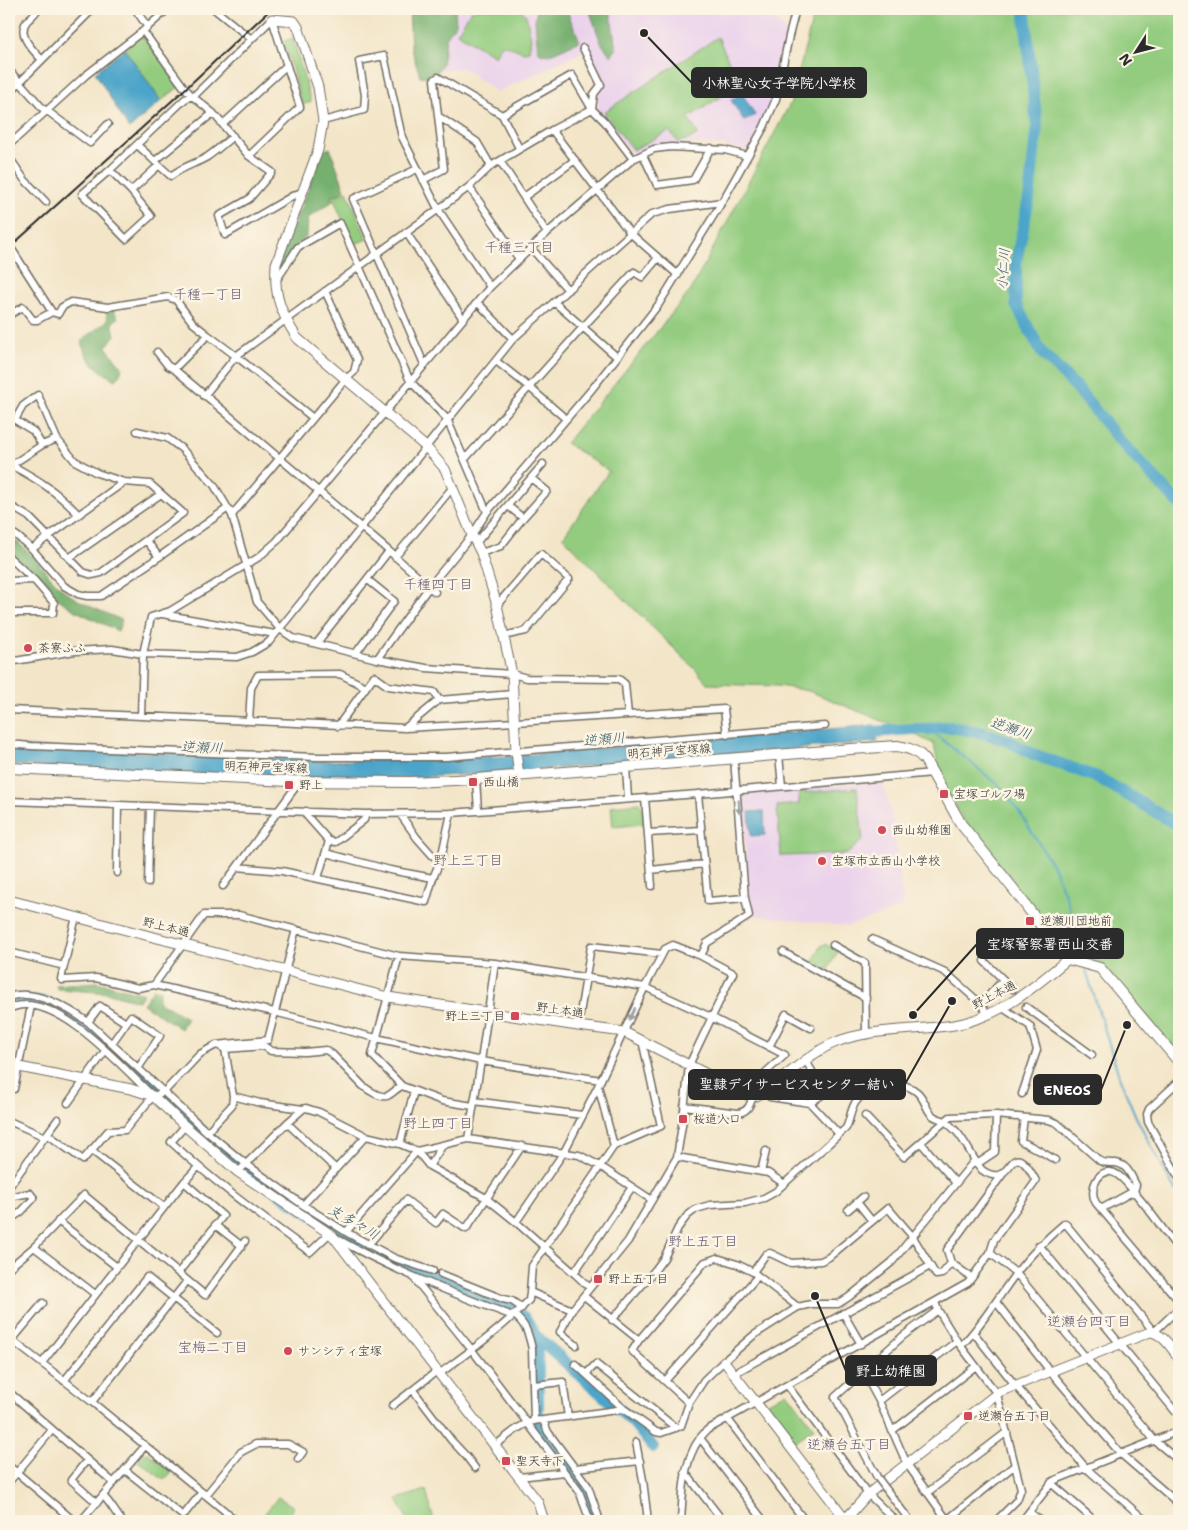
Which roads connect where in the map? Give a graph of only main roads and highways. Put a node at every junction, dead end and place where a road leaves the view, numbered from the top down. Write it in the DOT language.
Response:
graph roads {
  1 [pos="9,768"];
  2 [pos="1179,1062"];
  1 -- 2 [label="main road, 明石神戸宝塚線"];
}
